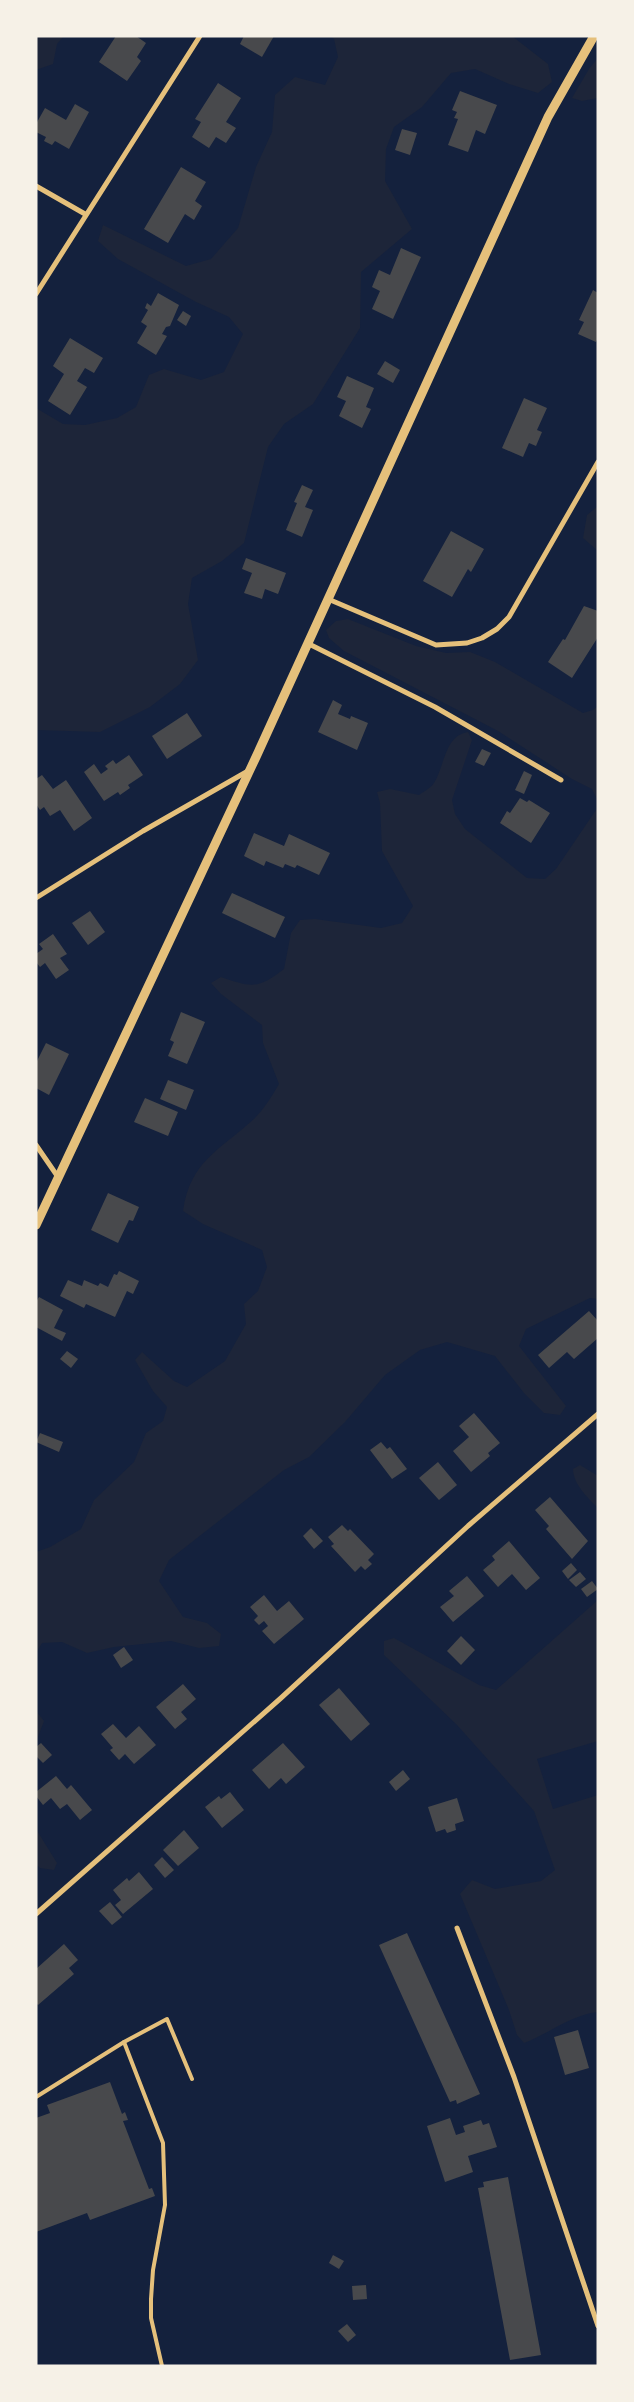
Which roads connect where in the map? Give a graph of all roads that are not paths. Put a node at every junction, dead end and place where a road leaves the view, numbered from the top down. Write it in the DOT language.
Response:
graph roads {
  1 [pos="200,36"];
  2 [pos="594,36"];
  3 [pos="36,186"];
  4 [pos="85,214"];
  5 [pos="36,294"];
  6 [pos="598,462"];
  7 [pos="328,598"];
  8 [pos="307,643"];
  9 [pos="250,769"];
  10 [pos="561,780"];
  11 [pos="36,898"];
  12 [pos="36,1145"];
  13 [pos="58,1177"];
  14 [pos="36,1224"];
  15 [pos="598,1414"];
  16 [pos="36,1914"];
  17 [pos="457,1928"];
  18 [pos="124,2042"];
  19 [pos="192,2079"];
  20 [pos="36,2097"];
  21 [pos="598,2326"];
  22 [pos="162,2366"];
  1 -- 4 [label="street"];
  2 -- 7 [label="street"];
  3 -- 4 [label="street"];
  4 -- 5 [label="street"];
  6 -- 7 [label="street"];
  7 -- 8 [label="street"];
  8 -- 9 [label="street"];
  8 -- 10 [label="street"];
  9 -- 11 [label="street"];
  9 -- 13 [label="street"];
  12 -- 13 [label="street"];
  13 -- 14 [label="street"];
  15 -- 16 [label="street"];
  17 -- 21 [label="street"];
  18 -- 19 [label="lane"];
  18 -- 20 [label="lane"];
  18 -- 22 [label="lane"];
}
